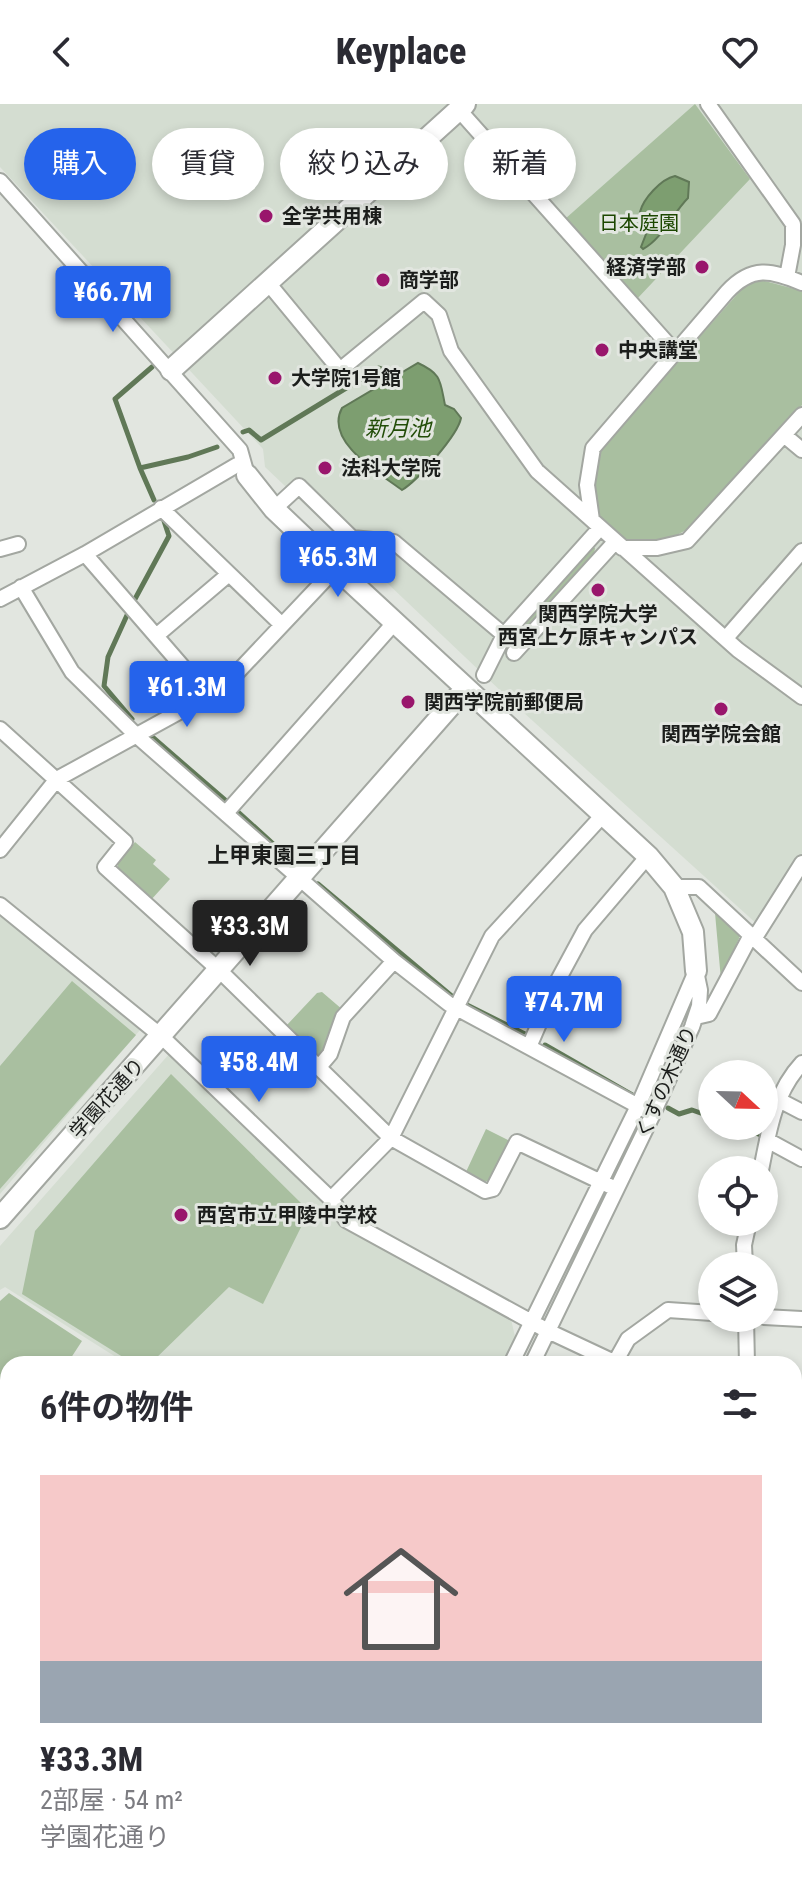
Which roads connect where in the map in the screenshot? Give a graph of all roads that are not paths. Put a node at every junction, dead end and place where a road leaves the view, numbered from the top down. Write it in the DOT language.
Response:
graph roads {
  1 [pos="708,104"];
  2 [pos="462,107"];
  3 [pos="0,181"];
  4 [pos="787,277"];
  5 [pos="802,283"];
  6 [pos="269,284"];
  7 [pos="675,352"];
  8 [pos="171,370"];
  9 [pos="802,415"];
  10 [pos="784,435"];
  11 [pos="802,450"];
  12 [pos="245,469"];
  13 [pos="161,508"];
  14 [pos="274,509"];
  15 [pos="596,524"];
  16 [pos="18,544"];
  17 [pos="618,545"];
  18 [pos="0,549"];
  19 [pos="802,551"];
  20 [pos="85,554"];
  21 [pos="336,568"];
  22 [pos="229,574"];
  23 [pos="21,587"];
  24 [pos="0,599"];
  25 [pos="395,622"];
  26 [pos="282,625"];
  27 [pos="504,635"];
  28 [pos="156,636"];
  29 [pos="726,638"];
  30 [pos="514,653"];
  31 [pos="484,675"];
  32 [pos="466,688"];
  33 [pos="208,696"];
  34 [pos="802,697"];
  35 [pos="0,729"];
  36 [pos="137,736"];
  37 [pos="57,779"];
  38 [pos="226,813"];
  39 [pos="603,815"];
  40 [pos="0,850"];
  41 [pos="648,856"];
  42 [pos="802,863"];
  43 [pos="300,879"];
  44 [pos="674,887"];
  45 [pos="0,905"];
  46 [pos="752,937"];
  47 [pos="394,961"];
  48 [pos="219,970"];
  49 [pos="696,971"];
  50 [pos="799,974"];
  51 [pos="456,1008"];
  52 [pos="696,1017"];
  53 [pos="161,1036"];
  54 [pos="529,1047"];
  55 [pos="802,1063"];
  56 [pos="319,1067"];
  57 [pos="778,1097"];
  58 [pos="778,1100"];
  59 [pos="638,1106"];
  60 [pos="802,1112"];
  61 [pos="653,1114"];
  62 [pos="391,1138"];
  63 [pos="767,1140"];
  64 [pos="764,1156"];
  65 [pos="802,1159"];
  66 [pos="599,1181"];
  67 [pos="616,1189"];
  68 [pos="331,1199"];
  69 [pos="0,1218"];
  70 [pos="698,1312"];
  71 [pos="778,1318"];
  72 [pos="802,1319"];
  73 [pos="532,1322"];
  74 [pos="548,1331"];
  75 [pos="746,1332"];
  76 [pos="515,1356"];
  77 [pos="536,1356"];
  78 [pos="600,1356"];
  79 [pos="618,1356"];
  80 [pos="747,1356"];
  1 -- 4 [label="street"];
  2 -- 6 [label="street"];
  2 -- 7 [label="street"];
  3 -- 8 [label="street"];
  4 -- 5 [label="street"];
  4 -- 7 [label="street"];
  6 -- 8 [label="street"];
  6 -- 15 [label="street"];
  7 -- 15 [label="street"];
  8 -- 12 [label="street"];
  9 -- 10 [label="street"];
  10 -- 11 [label="street"];
  10 -- 17 [label="street"];
  12 -- 13 [label="street"];
  12 -- 14 [label="street"];
  13 -- 20 [label="street"];
  13 -- 22 [label="street"];
  14 -- 21 [label="street"];
  14 -- 27 [label="street"];
  15 -- 17 [label="street"];
  15 -- 27 [label="street"];
  16 -- 18 [label="street"];
  17 -- 29 [label="street"];
  17 -- 30 [label="street"];
  19 -- 29 [label="street"];
  20 -- 23 [label="street"];
  20 -- 28 [label="street"];
  21 -- 25 [label="street"];
  21 -- 26 [label="street"];
  22 -- 26 [label="street"];
  22 -- 28 [label="street"];
  23 -- 24 [label="street"];
  23 -- 36 [label="street"];
  25 -- 32 [label="street"];
  25 -- 38 [label="street"];
  26 -- 33 [label="street"];
  27 -- 31 [label="street"];
  28 -- 33 [label="street"];
  29 -- 34 [label="street"];
  32 -- 39 [label="street"];
  32 -- 43 [label="street, 学園花通り"];
  33 -- 36 [label="street"];
  35 -- 37 [label="street"];
  36 -- 37 [label="street"];
  36 -- 38 [label="street"];
  37 -- 40 [label="street"];
  37 -- 48 [label="street"];
  38 -- 43 [label="street"];
  39 -- 41 [label="street"];
  39 -- 51 [label="street"];
  41 -- 44 [label="street"];
  41 -- 54 [label="street"];
  42 -- 46 [label="street"];
  43 -- 47 [label="street"];
  43 -- 48 [label="street, 学園花通り"];
  44 -- 46 [label="street"];
  44 -- 49 [label="street"];
  45 -- 53 [label="street"];
  46 -- 50 [label="street"];
  46 -- 52 [label="street"];
  47 -- 51 [label="street"];
  47 -- 56 [label="street"];
  48 -- 53 [label="street, 学園花通り"];
  48 -- 56 [label="street"];
  49 -- 52 [label="street, くすの木通り"];
  49 -- 59 [label="street, くすの木通り"];
  51 -- 54 [label="street"];
  51 -- 62 [label="street"];
  52 -- 61 [label="street, くすの木通り"];
  53 -- 68 [label="street"];
  53 -- 69 [label="street, 学園花通り"];
  54 -- 59 [label="street"];
  55 -- 57 [label="street"];
  56 -- 62 [label="street"];
  58 -- 60 [label="street"];
  59 -- 61 [label="street"];
  59 -- 66 [label="street, くすの木通り"];
  61 -- 67 [label="street, くすの木通り"];
  62 -- 66 [label="street"];
  62 -- 68 [label="street"];
  63 -- 64 [label="street"];
  63 -- 65 [label="street"];
  66 -- 67 [label="street"];
  66 -- 73 [label="street, くすの木通り"];
  67 -- 74 [label="street, くすの木通り"];
  68 -- 73 [label="street"];
  70 -- 79 [label="street"];
  71 -- 72 [label="street"];
  73 -- 74 [label="street"];
  73 -- 76 [label="street, くすの木通り"];
  74 -- 77 [label="street, くすの木通り"];
  74 -- 78 [label="street"];
  75 -- 80 [label="street"];
}
